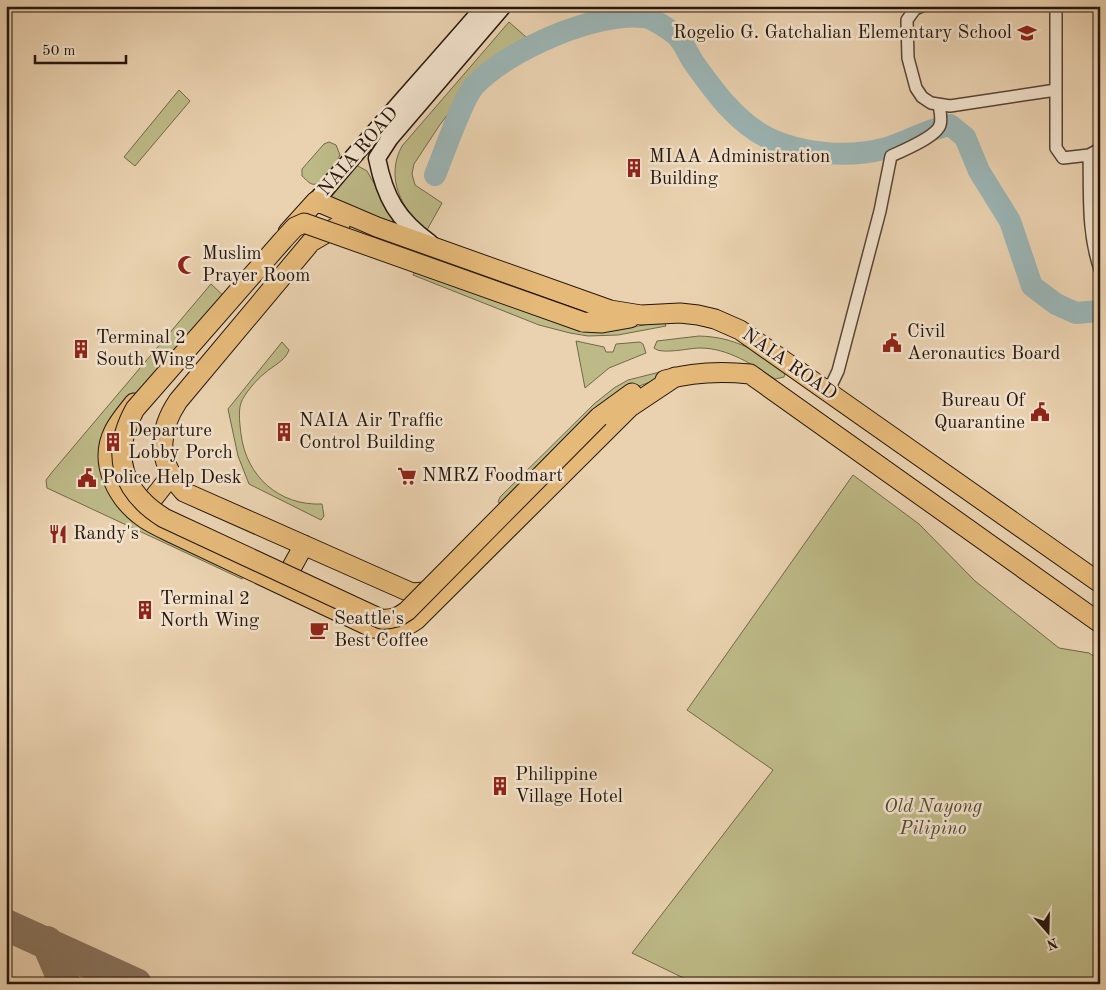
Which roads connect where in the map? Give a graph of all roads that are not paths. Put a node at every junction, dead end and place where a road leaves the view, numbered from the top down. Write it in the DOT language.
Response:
graph roads {
  1 [pos="485,6"];
  2 [pos="503,6"];
  3 [pos="922,6"];
  4 [pos="1056,6"];
  5 [pos="1056,90"];
  6 [pos="939,105"];
  7 [pos="1100,149"];
  8 [pos="1089,155"];
  9 [pos="316,201"];
  10 [pos="361,220"];
  11 [pos="311,242"];
  12 [pos="436,247"];
  13 [pos="1100,269"];
  14 [pos="246,277"];
  15 [pos="268,295"];
  16 [pos="641,315"];
  17 [pos="164,370"];
  18 [pos="799,371"];
  19 [pos="675,377"];
  20 [pos="828,392"];
  21 [pos="782,397"];
  22 [pos="178,401"];
  23 [pos="170,477"];
  24 [pos="140,515"];
  25 [pos="304,545"];
  26 [pos="1100,584"];
  27 [pos="282,585"];
  28 [pos="447,590"];
  29 [pos="1100,622"];
  1 -- 9 [label="street, NAIA ROAD"];
  2 -- 12 [label="street, NAIA ROAD"];
  3 -- 6 [label="street"];
  4 -- 5 [label="street"];
  5 -- 6 [label="street"];
  5 -- 8 [label="street"];
  6 -- 20 [label="street"];
  7 -- 8 [label="street"];
  8 -- 13 [label="street"];
  9 -- 10 [label="main road, NAIA ROAD"];
  9 -- 11 [label="main road"];
  9 -- 14 [label="main road"];
  10 -- 11 [label="main road"];
  10 -- 12 [label="main road, NAIA ROAD"];
  11 -- 15 [label="main road"];
  12 -- 16 [label="main road, NAIA ROAD"];
  14 -- 15 [label="main road"];
  14 -- 17 [label="main road"];
  15 -- 22 [label="main road"];
  16 -- 18 [label="main road, NAIA ROAD"];
  16 -- 19 [label="main road, NAIA ROAD, bridge"];
  17 -- 22 [label="main road"];
  17 -- 24 [label="main road"];
  18 -- 20 [label="main road, NAIA ROAD"];
  18 -- 21 [label="main road"];
  19 -- 21 [label="main road, NAIA ROAD"];
  19 -- 28 [label="main road"];
  20 -- 26 [label="main road, NAIA ROAD"];
  21 -- 29 [label="main road, NAIA ROAD"];
  22 -- 23 [label="main road"];
  23 -- 24 [label="main road"];
  23 -- 25 [label="main road"];
  24 -- 27 [label="main road"];
  25 -- 27 [label="main road"];
  25 -- 28 [label="main road"];
  27 -- 28 [label="main road"];
}
